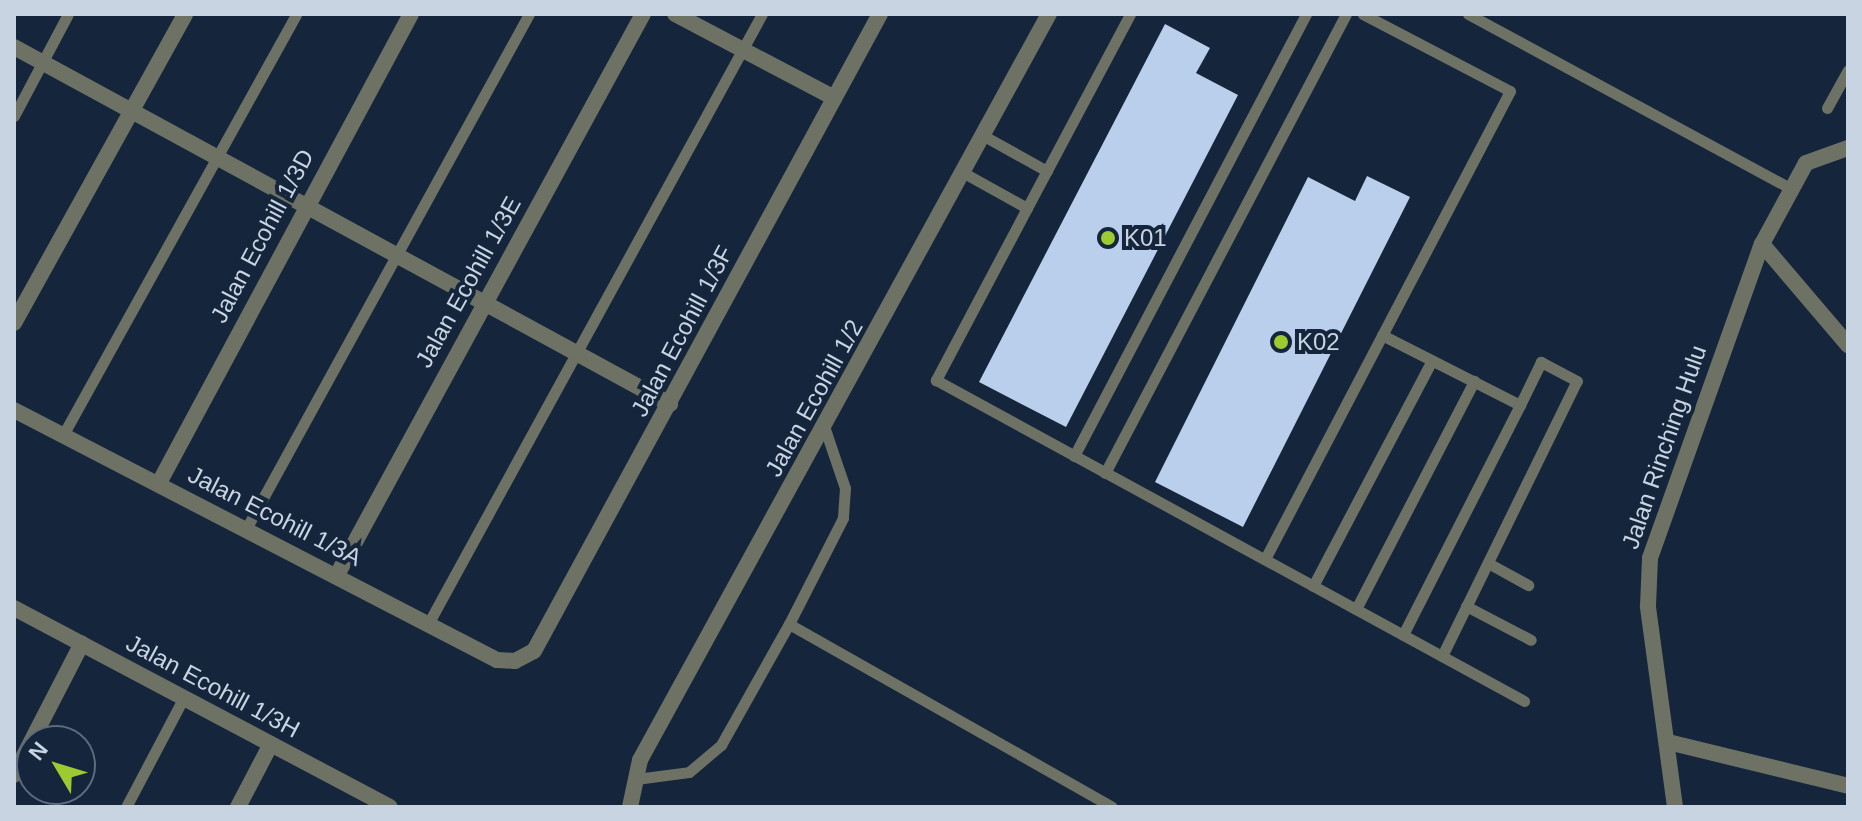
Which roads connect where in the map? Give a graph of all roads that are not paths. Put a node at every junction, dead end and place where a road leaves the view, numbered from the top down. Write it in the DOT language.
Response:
graph roads {
  1 [pos="68,14"];
  2 [pos="185,14"];
  3 [pos="296,14"];
  4 [pos="411,14"];
  5 [pos="529,14"];
  6 [pos="643,14"];
  7 [pos="675,14"];
  8 [pos="762,14"];
  9 [pos="880,14"];
  10 [pos="1049,14"];
  11 [pos="1130,14"];
  12 [pos="1306,14"];
  13 [pos="1346,14"];
  14 [pos="1363,14"];
  15 [pos="1468,14"];
  16 [pos="14,47"];
  17 [pos="743,50"];
  18 [pos="43,64"];
  19 [pos="1848,70"];
  20 [pos="834,98"];
  21 [pos="1827,108"];
  22 [pos="131,115"];
  23 [pos="14,116"];
  24 [pos="984,136"];
  25 [pos="1848,148"];
  26 [pos="218,160"];
  27 [pos="1047,171"];
  28 [pos="964,173"];
  29 [pos="1792,189"];
  30 [pos="305,205"];
  31 [pos="1027,208"];
  32 [pos="1762,244"];
  33 [pos="397,253"];
  34 [pos="486,298"];
  35 [pos="14,323"];
  36 [pos="1382,335"];
  37 [pos="1848,345"];
  38 [pos="574,348"];
  39 [pos="1432,360"];
  40 [pos="1474,381"];
  41 [pos="670,404"];
  42 [pos="1520,405"];
  43 [pos="14,410"];
  44 [pos="825,429"];
  45 [pos="63,435"];
  46 [pos="1074,456"];
  47 [pos="1105,473"];
  48 [pos="159,483"];
  49 [pos="246,529"];
  50 [pos="1265,559"];
  51 [pos="1488,563"];
  52 [pos="337,575"];
  53 [pos="1528,585"];
  54 [pos="1313,586"];
  55 [pos="1466,606"];
  56 [pos="14,608"];
  57 [pos="1356,609"];
  58 [pos="428,624"];
  59 [pos="789,624"];
  60 [pos="1403,635"];
  61 [pos="1531,640"];
  62 [pos="82,643"];
  63 [pos="1442,656"];
  64 [pos="515,661"];
  65 [pos="184,697"];
  66 [pos="1524,701"];
  67 [pos="1668,742"];
  68 [pos="271,744"];
  69 [pos="14,775"];
  70 [pos="636,779"];
  71 [pos="1848,786"];
  72 [pos="369,802"];
  73 [pos="126,807"];
  74 [pos="238,807"];
  75 [pos="390,807"];
  76 [pos="630,807"];
  77 [pos="1112,807"];
  78 [pos="1675,807"];
  1 -- 18 [label="lane"];
  2 -- 22 [label="street"];
  3 -- 26 [label="lane"];
  4 -- 30 [label="street, Jalan Ecohill 1/3D"];
  5 -- 33 [label="lane"];
  6 -- 34 [label="street, Jalan Ecohill 1/3E"];
  7 -- 17 [label="street"];
  8 -- 17 [label="lane"];
  9 -- 20 [label="street, Jalan Ecohill 1/3F"];
  10 -- 24 [label="street, Jalan Ecohill 1/2"];
  11 -- 27 [label="lane"];
  12 -- 46 [label="lane"];
  13 -- 47 [label="lane"];
  14 -- 36 [label="lane"];
  15 -- 29 [label="lane"];
  16 -- 18 [label="street"];
  17 -- 20 [label="street"];
  17 -- 38 [label="lane"];
  18 -- 22 [label="street"];
  18 -- 23 [label="lane"];
  19 -- 21 [label="lane"];
  20 -- 41 [label="street, Jalan Ecohill 1/3F"];
  22 -- 26 [label="street"];
  22 -- 35 [label="street"];
  24 -- 27 [label="lane"];
  24 -- 28 [label="street, Jalan Ecohill 1/2"];
  25 -- 29 [label="street, Jalan Rinching Hulu"];
  26 -- 30 [label="street"];
  26 -- 45 [label="lane"];
  27 -- 31 [label="lane"];
  28 -- 31 [label="lane"];
  28 -- 44 [label="street, Jalan Ecohill 1/2"];
  29 -- 32 [label="street, Jalan Rinching Hulu"];
  30 -- 33 [label="street"];
  30 -- 48 [label="street, Jalan Ecohill 1/3D"];
  31 -- 46 [label="lane"];
  32 -- 37 [label="street"];
  32 -- 67 [label="street, Jalan Rinching Hulu"];
  33 -- 34 [label="street"];
  33 -- 49 [label="lane"];
  34 -- 38 [label="street"];
  34 -- 52 [label="street, Jalan Ecohill 1/3E"];
  36 -- 39 [label="lane"];
  36 -- 50 [label="lane"];
  38 -- 41 [label="street"];
  38 -- 58 [label="lane"];
  39 -- 40 [label="lane"];
  39 -- 54 [label="lane"];
  40 -- 42 [label="lane"];
  40 -- 57 [label="lane"];
  41 -- 64 [label="street, Jalan Ecohill 1/3F"];
  42 -- 51 [label="lane"];
  42 -- 60 [label="lane"];
  43 -- 45 [label="street, Jalan Ecohill 1/3A"];
  44 -- 59 [label="lane"];
  44 -- 70 [label="street, Jalan Ecohill 1/2"];
  45 -- 48 [label="street, Jalan Ecohill 1/3A"];
  46 -- 47 [label="lane"];
  47 -- 50 [label="lane"];
  48 -- 49 [label="street, Jalan Ecohill 1/3A"];
  49 -- 52 [label="street, Jalan Ecohill 1/3A"];
  50 -- 54 [label="lane"];
  51 -- 53 [label="lane"];
  51 -- 55 [label="lane"];
  52 -- 58 [label="street, Jalan Ecohill 1/3A"];
  54 -- 57 [label="lane"];
  55 -- 61 [label="lane"];
  55 -- 63 [label="lane"];
  56 -- 62 [label="street, Jalan Ecohill 1/3H"];
  57 -- 60 [label="lane"];
  58 -- 64 [label="street, Jalan Ecohill 1/3A"];
  59 -- 70 [label="lane"];
  59 -- 77 [label="lane"];
  60 -- 63 [label="lane"];
  62 -- 65 [label="street, Jalan Ecohill 1/3H"];
  62 -- 69 [label="street"];
  63 -- 66 [label="lane"];
  65 -- 68 [label="street, Jalan Ecohill 1/3H"];
  65 -- 73 [label="lane"];
  67 -- 71 [label="street"];
  67 -- 78 [label="street, Jalan Rinching Hulu"];
  68 -- 72 [label="street, Jalan Ecohill 1/3H"];
  68 -- 74 [label="street"];
  70 -- 76 [label="street, Jalan Ecohill 1/2"];
  72 -- 75 [label="street, Jalan Ecohill 1/3H"];
}
